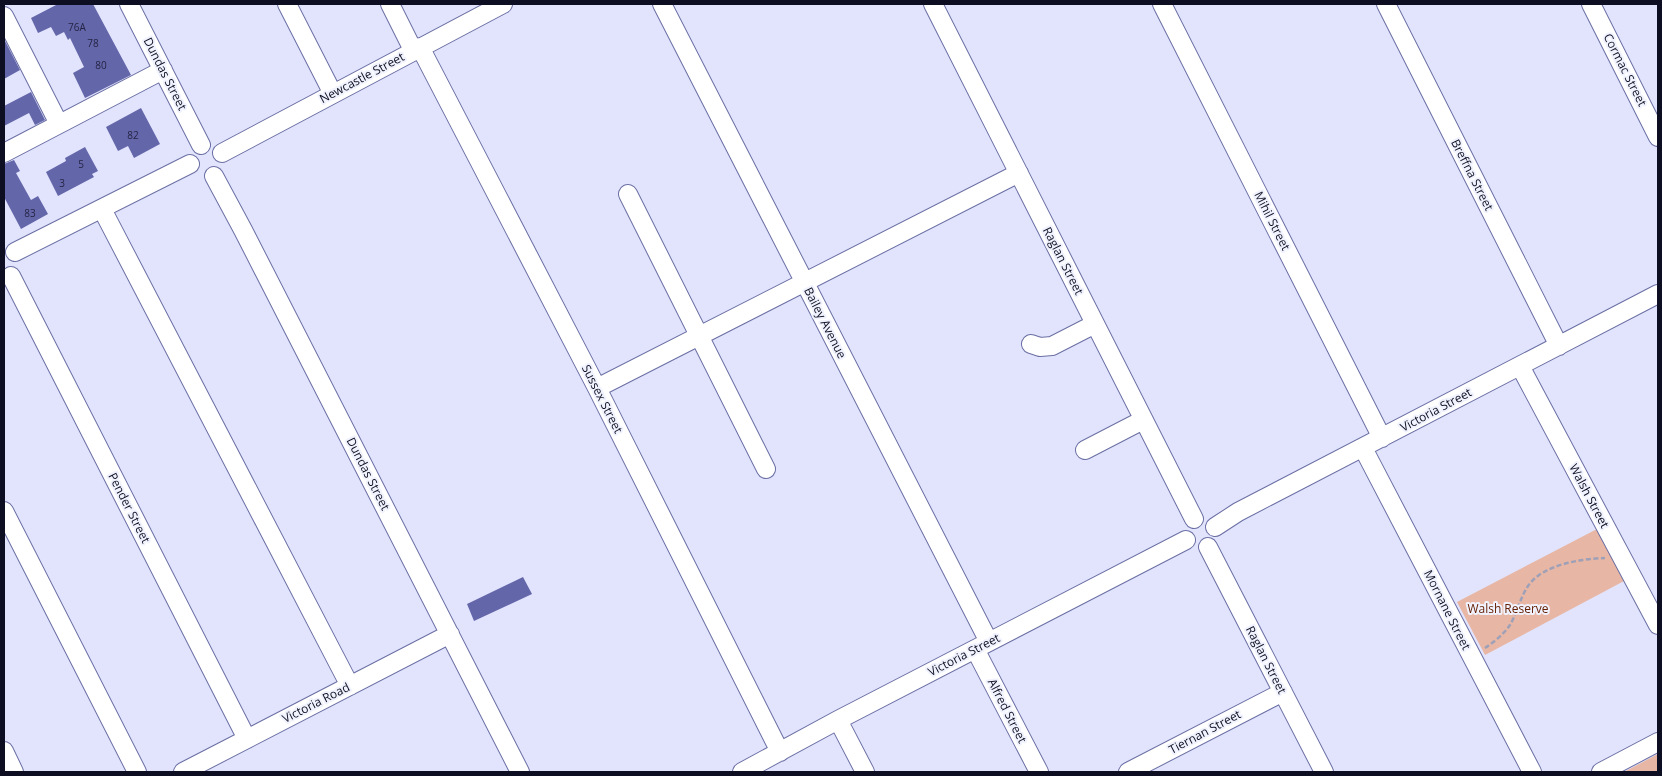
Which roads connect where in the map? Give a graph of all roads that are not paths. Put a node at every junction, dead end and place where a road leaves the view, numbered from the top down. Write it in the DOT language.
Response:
graph roads {
  1 [pos="129,4"];
  2 [pos="287,4"];
  3 [pos="390,4"];
  4 [pos="503,4"];
  5 [pos="662,4"];
  6 [pos="1162,4"];
  7 [pos="1386,4"];
  8 [pos="1591,4"];
  9 [pos="937,5"];
  10 [pos="4,16"];
  11 [pos="417,49"];
  12 [pos="163,70"];
  13 [pos="333,94"];
  14 [pos="58,124"];
  15 [pos="1658,137"];
  16 [pos="201,145"];
  17 [pos="4,153"];
  18 [pos="222,153"];
  19 [pos="190,164"];
  20 [pos="1018,173"];
  21 [pos="214,176"];
  22 [pos="628,194"];
  23 [pos="102,209"];
  24 [pos="9,250"];
  25 [pos="7,276"];
  26 [pos="805,282"];
  27 [pos="1658,294"];
  28 [pos="1095,324"];
  29 [pos="699,335"];
  30 [pos="1031,344"];
  31 [pos="1559,346"];
  32 [pos="1520,366"];
  33 [pos="597,388"];
  34 [pos="1144,420"];
  35 [pos="1382,438"];
  36 [pos="1363,448"];
  37 [pos="1085,450"];
  38 [pos="766,469"];
  39 [pos="4,511"];
  40 [pos="1194,519"];
  41 [pos="1215,527"];
  42 [pos="1186,540"];
  43 [pos="1208,547"];
  44 [pos="1658,625"];
  45 [pos="450,634"];
  46 [pos="982,646"];
  47 [pos="350,686"];
  48 [pos="1282,692"];
  49 [pos="838,720"];
  50 [pos="247,739"];
  51 [pos="1658,742"];
  52 [pos="4,752"];
  53 [pos="780,752"];
  54 [pos="14,772"];
  55 [pos="137,772"];
  56 [pos="183,772"];
  57 [pos="520,772"];
  58 [pos="742,772"];
  59 [pos="865,772"];
  60 [pos="1039,772"];
  61 [pos="1128,772"];
  62 [pos="1324,772"];
  63 [pos="1532,772"];
  64 [pos="1601,772"];
  1 -- 12 [label="street, Dundas Street"];
  2 -- 13 [label="street"];
  3 -- 11 [label="street, Sussex Street"];
  4 -- 11 [label="street, Newcastle Street"];
  5 -- 26 [label="street, Bailey Avenue"];
  6 -- 35 [label="street, Mihil Street"];
  7 -- 31 [label="street, Breffna Street"];
  8 -- 15 [label="street, Cormac Street"];
  9 -- 20 [label="street, Raglan Street"];
  10 -- 14 [label="street"];
  11 -- 13 [label="street, Newcastle Street"];
  11 -- 33 [label="street, Sussex Street"];
  12 -- 14 [label="street"];
  12 -- 16 [label="street, Dundas Street"];
  13 -- 18 [label="street, Newcastle Street"];
  14 -- 17 [label="street"];
  16 -- 18 [label="street"];
  16 -- 19 [label="street"];
  18 -- 21 [label="street"];
  19 -- 21 [label="street"];
  19 -- 23 [label="street"];
  20 -- 26 [label="street"];
  20 -- 28 [label="street, Raglan Street"];
  21 -- 45 [label="street, Dundas Street"];
  22 -- 29 [label="street"];
  23 -- 24 [label="street"];
  23 -- 47 [label="street"];
  24 -- 25 [label="street"];
  25 -- 50 [label="street, Pender Street"];
  26 -- 29 [label="street"];
  26 -- 46 [label="street, Bailey Avenue"];
  27 -- 31 [label="street, Victoria Street"];
  28 -- 30 [label="street"];
  28 -- 34 [label="street, Raglan Street"];
  29 -- 33 [label="street"];
  29 -- 38 [label="street"];
  31 -- 32 [label="street, Victoria Street"];
  32 -- 35 [label="street, Victoria Street"];
  32 -- 44 [label="street, Walsh Street"];
  33 -- 53 [label="street, Sussex Street"];
  34 -- 37 [label="street"];
  34 -- 40 [label="street, Raglan Street"];
  35 -- 36 [label="street, Victoria Street"];
  36 -- 41 [label="street, Victoria Street"];
  36 -- 63 [label="street, Mornane Street"];
  39 -- 55 [label="street"];
  40 -- 41 [label="street"];
  40 -- 42 [label="street"];
  41 -- 43 [label="street"];
  42 -- 43 [label="street"];
  42 -- 46 [label="street, Victoria Street"];
  43 -- 48 [label="street, Raglan Street"];
  45 -- 47 [label="street, Victoria Road"];
  45 -- 57 [label="street, Dundas Street"];
  46 -- 49 [label="street, Victoria Street"];
  46 -- 60 [label="street, Alfred Street"];
  47 -- 50 [label="street, Victoria Road"];
  48 -- 61 [label="street, Tiernan Street"];
  48 -- 62 [label="street, Raglan Street"];
  49 -- 53 [label="street, Victoria Street"];
  49 -- 59 [label="street"];
  50 -- 56 [label="street, Victoria Road"];
  51 -- 64 [label="street"];
  52 -- 54 [label="street"];
  53 -- 58 [label="street, Victoria Street"];
}
